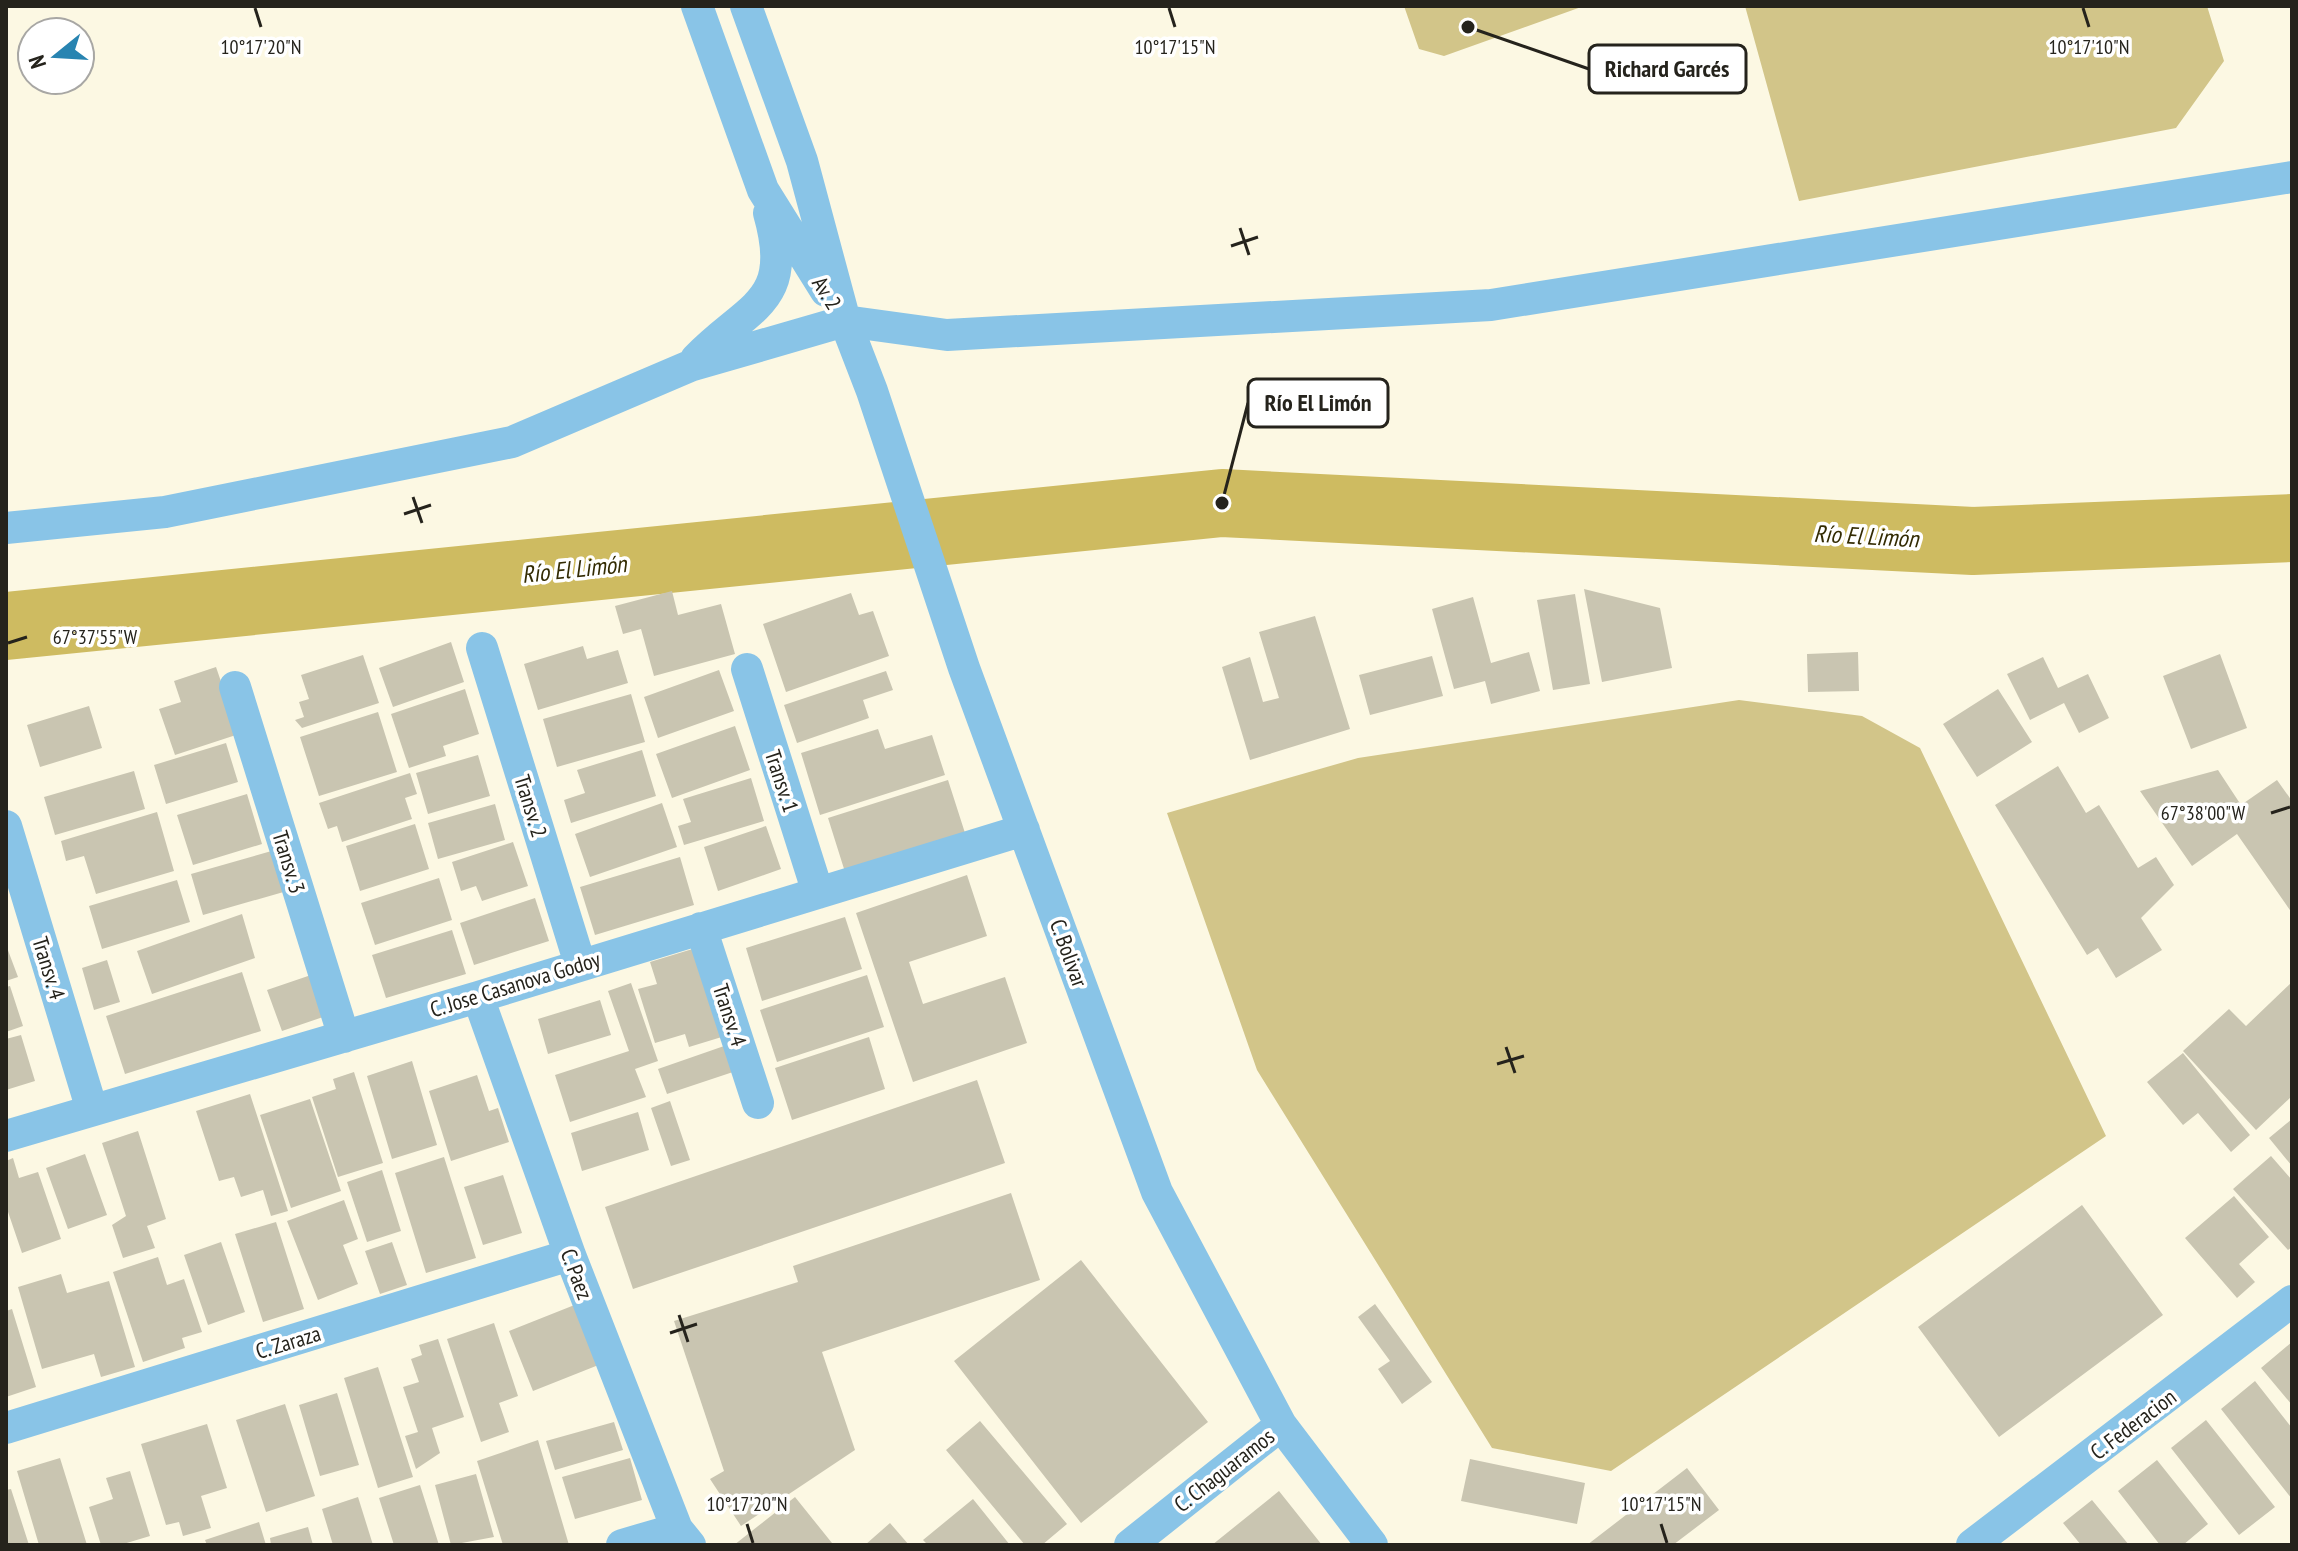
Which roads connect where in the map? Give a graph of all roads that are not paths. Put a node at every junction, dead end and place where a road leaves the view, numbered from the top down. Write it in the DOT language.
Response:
graph roads {
  1 [pos="697,6"];
  2 [pos="746,6"];
  3 [pos="2292,177"];
  4 [pos="763,190"];
  5 [pos="845,321"];
  6 [pos="690,366"];
  7 [pos="6,528"];
  8 [pos="482,648"];
  9 [pos="747,669"];
  10 [pos="235,687"];
  11 [pos="6,826"];
  12 [pos="1024,830"];
  13 [pos="818,893"];
  14 [pos="701,928"];
  15 [pos="580,964"];
  16 [pos="478,997"];
  17 [pos="344,1037"];
  18 [pos="758,1103"];
  19 [pos="92,1110"];
  20 [pos="6,1136"];
  21 [pos="570,1255"];
  22 [pos="2292,1301"];
  23 [pos="1281,1425"];
  24 [pos="6,1428"];
  25 [pos="684,1537"];
  26 [pos="622,1545"];
  27 [pos="1130,1545"];
  28 [pos="1372,1545"];
  29 [pos="1972,1545"];
  1 -- 4 [label="street, Av. 2"];
  2 -- 5 [label="street, Av. 2"];
  3 -- 5 [label="street"];
  4 -- 5 [label="street, Av. 2"];
  4 -- 6 [label="street"];
  5 -- 6 [label="street"];
  5 -- 12 [label="street, C. Bolivar"];
  6 -- 7 [label="street"];
  8 -- 15 [label="street, Transv. 2"];
  9 -- 13 [label="street, Transv. 1"];
  10 -- 17 [label="street, Transv. 3"];
  11 -- 19 [label="street, Transv. 4"];
  12 -- 13 [label="street, C. Jose Casanova Godoy"];
  12 -- 23 [label="street, C. Bolivar"];
  13 -- 14 [label="street, C. Jose Casanova Godoy"];
  14 -- 15 [label="street, C. Jose Casanova Godoy"];
  14 -- 18 [label="street, Transv. 4"];
  15 -- 16 [label="street, C. Jose Casanova Godoy"];
  16 -- 17 [label="street, C. Jose Casanova Godoy"];
  16 -- 21 [label="street, C. Paez"];
  17 -- 19 [label="street, C. Jose Casanova Godoy"];
  19 -- 20 [label="street, C. Jose Casanova Godoy"];
  21 -- 24 [label="street, C. Zaraza"];
  21 -- 25 [label="street, C. Paez"];
  22 -- 29 [label="street, C. Federacion"];
  23 -- 27 [label="street, C. Chaguaramos"];
  23 -- 28 [label="street, C. Bolivar"];
  25 -- 26 [label="street"];
}
